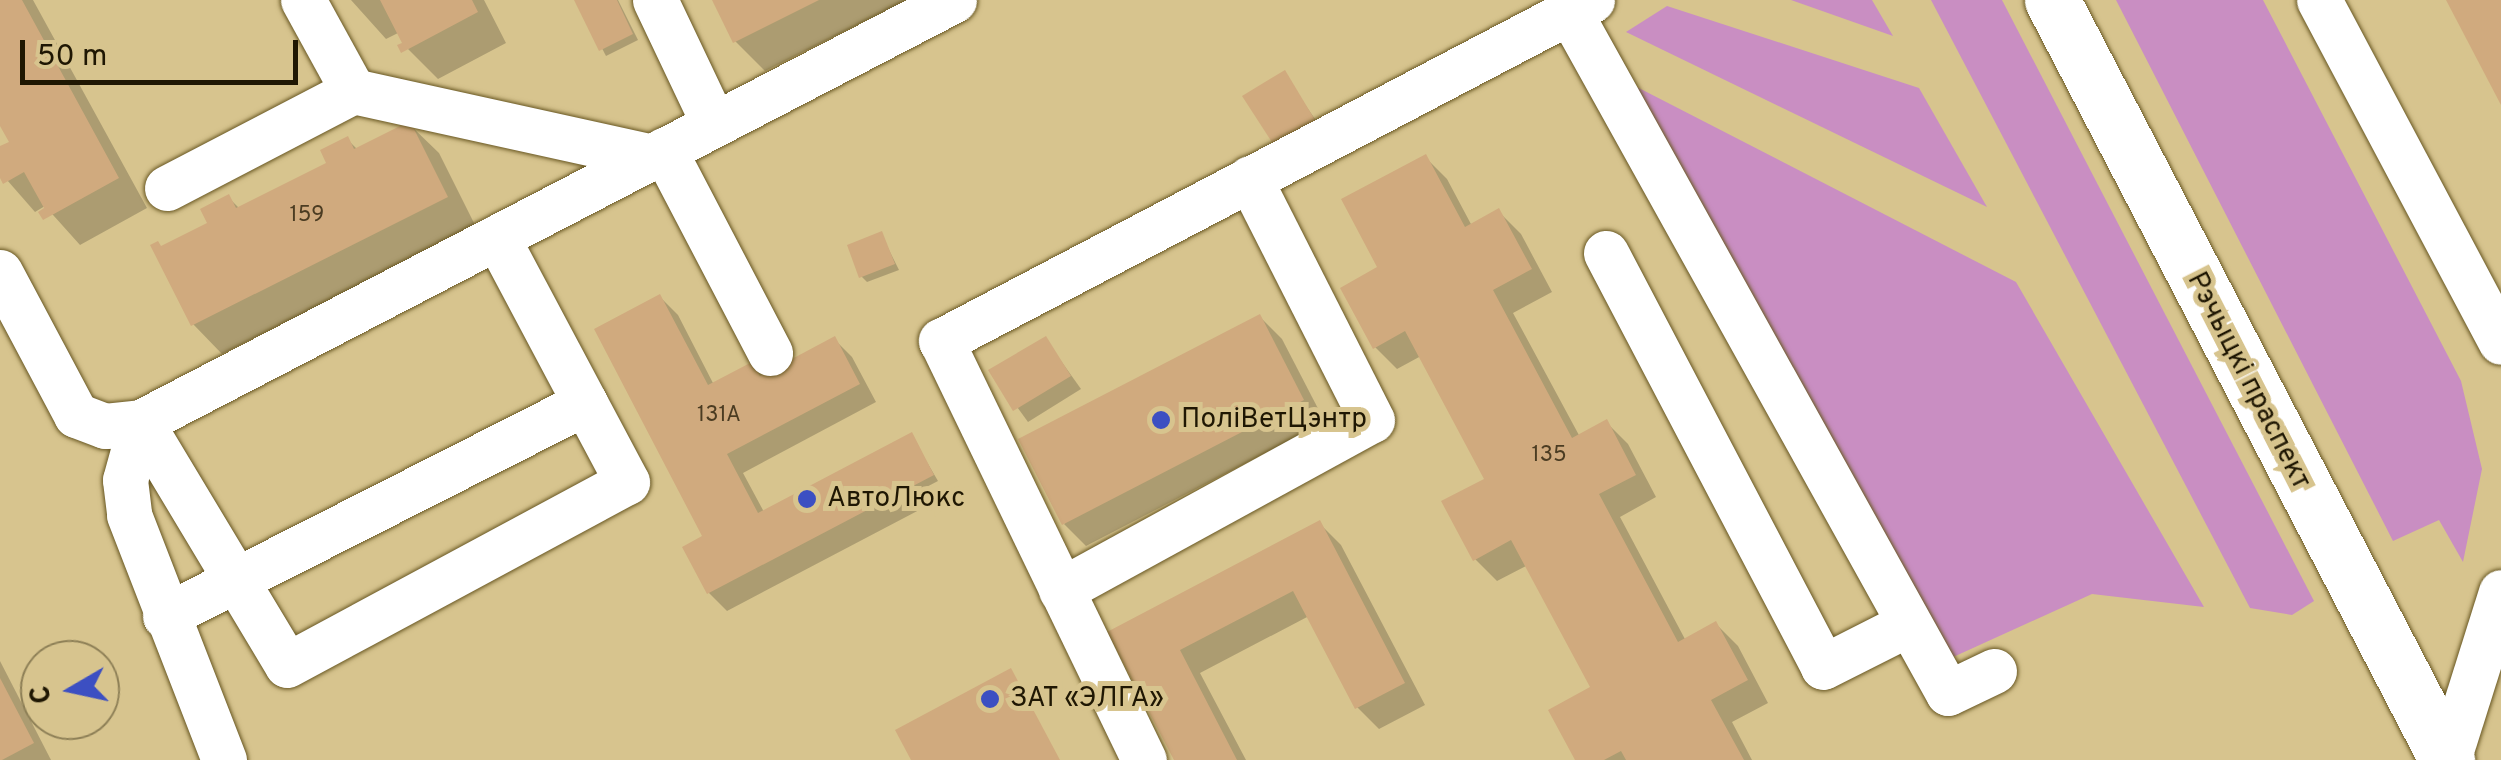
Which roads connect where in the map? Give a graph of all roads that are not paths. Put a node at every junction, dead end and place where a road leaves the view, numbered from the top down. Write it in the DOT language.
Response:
graph roads {
  1 [pos="303,0"];
  2 [pos="655,0"];
  3 [pos="954,0"];
  4 [pos="2052,0"];
  5 [pos="2320,0"];
  6 [pos="1552,10"];
  7 [pos="352,91"];
  8 [pos="714,124"];
  9 [pos="658,154"];
  10 [pos="1248,178"];
  11 [pos="167,188"];
  12 [pos="497,237"];
  13 [pos="1606,253"];
  14 [pos="0,272"];
  15 [pos="2501,342"];
  16 [pos="770,353"];
  17 [pos="585,403"];
  18 [pos="141,422"];
  19 [pos="236,576"];
  20 [pos="1062,590"];
  21 [pos="2501,592"];
  22 [pos="165,616"];
  23 [pos="1908,624"];
  24 [pos="1994,671"];
  25 [pos="224,760"];
  26 [pos="1144,760"];
  27 [pos="2447,760"];
  1 -- 7 [label="street"];
  2 -- 8 [label="street"];
  3 -- 8 [label="street"];
  4 -- 27 [label="main road, Рэчыцкі праспект"];
  5 -- 15 [label="street"];
  6 -- 10 [label="street"];
  6 -- 23 [label="street"];
  7 -- 9 [label="street"];
  7 -- 11 [label="street"];
  8 -- 9 [label="street"];
  9 -- 12 [label="street"];
  9 -- 16 [label="street"];
  10 -- 20 [label="street"];
  10 -- 20 [label="street"];
  12 -- 17 [label="street"];
  12 -- 18 [label="street"];
  13 -- 23 [label="street"];
  14 -- 18 [label="street"];
  17 -- 19 [label="street"];
  17 -- 19 [label="street"];
  18 -- 19 [label="street"];
  18 -- 22 [label="street"];
  19 -- 22 [label="street"];
  20 -- 26 [label="street"];
  21 -- 27 [label="street"];
  22 -- 25 [label="street"];
  23 -- 24 [label="street"];
}
